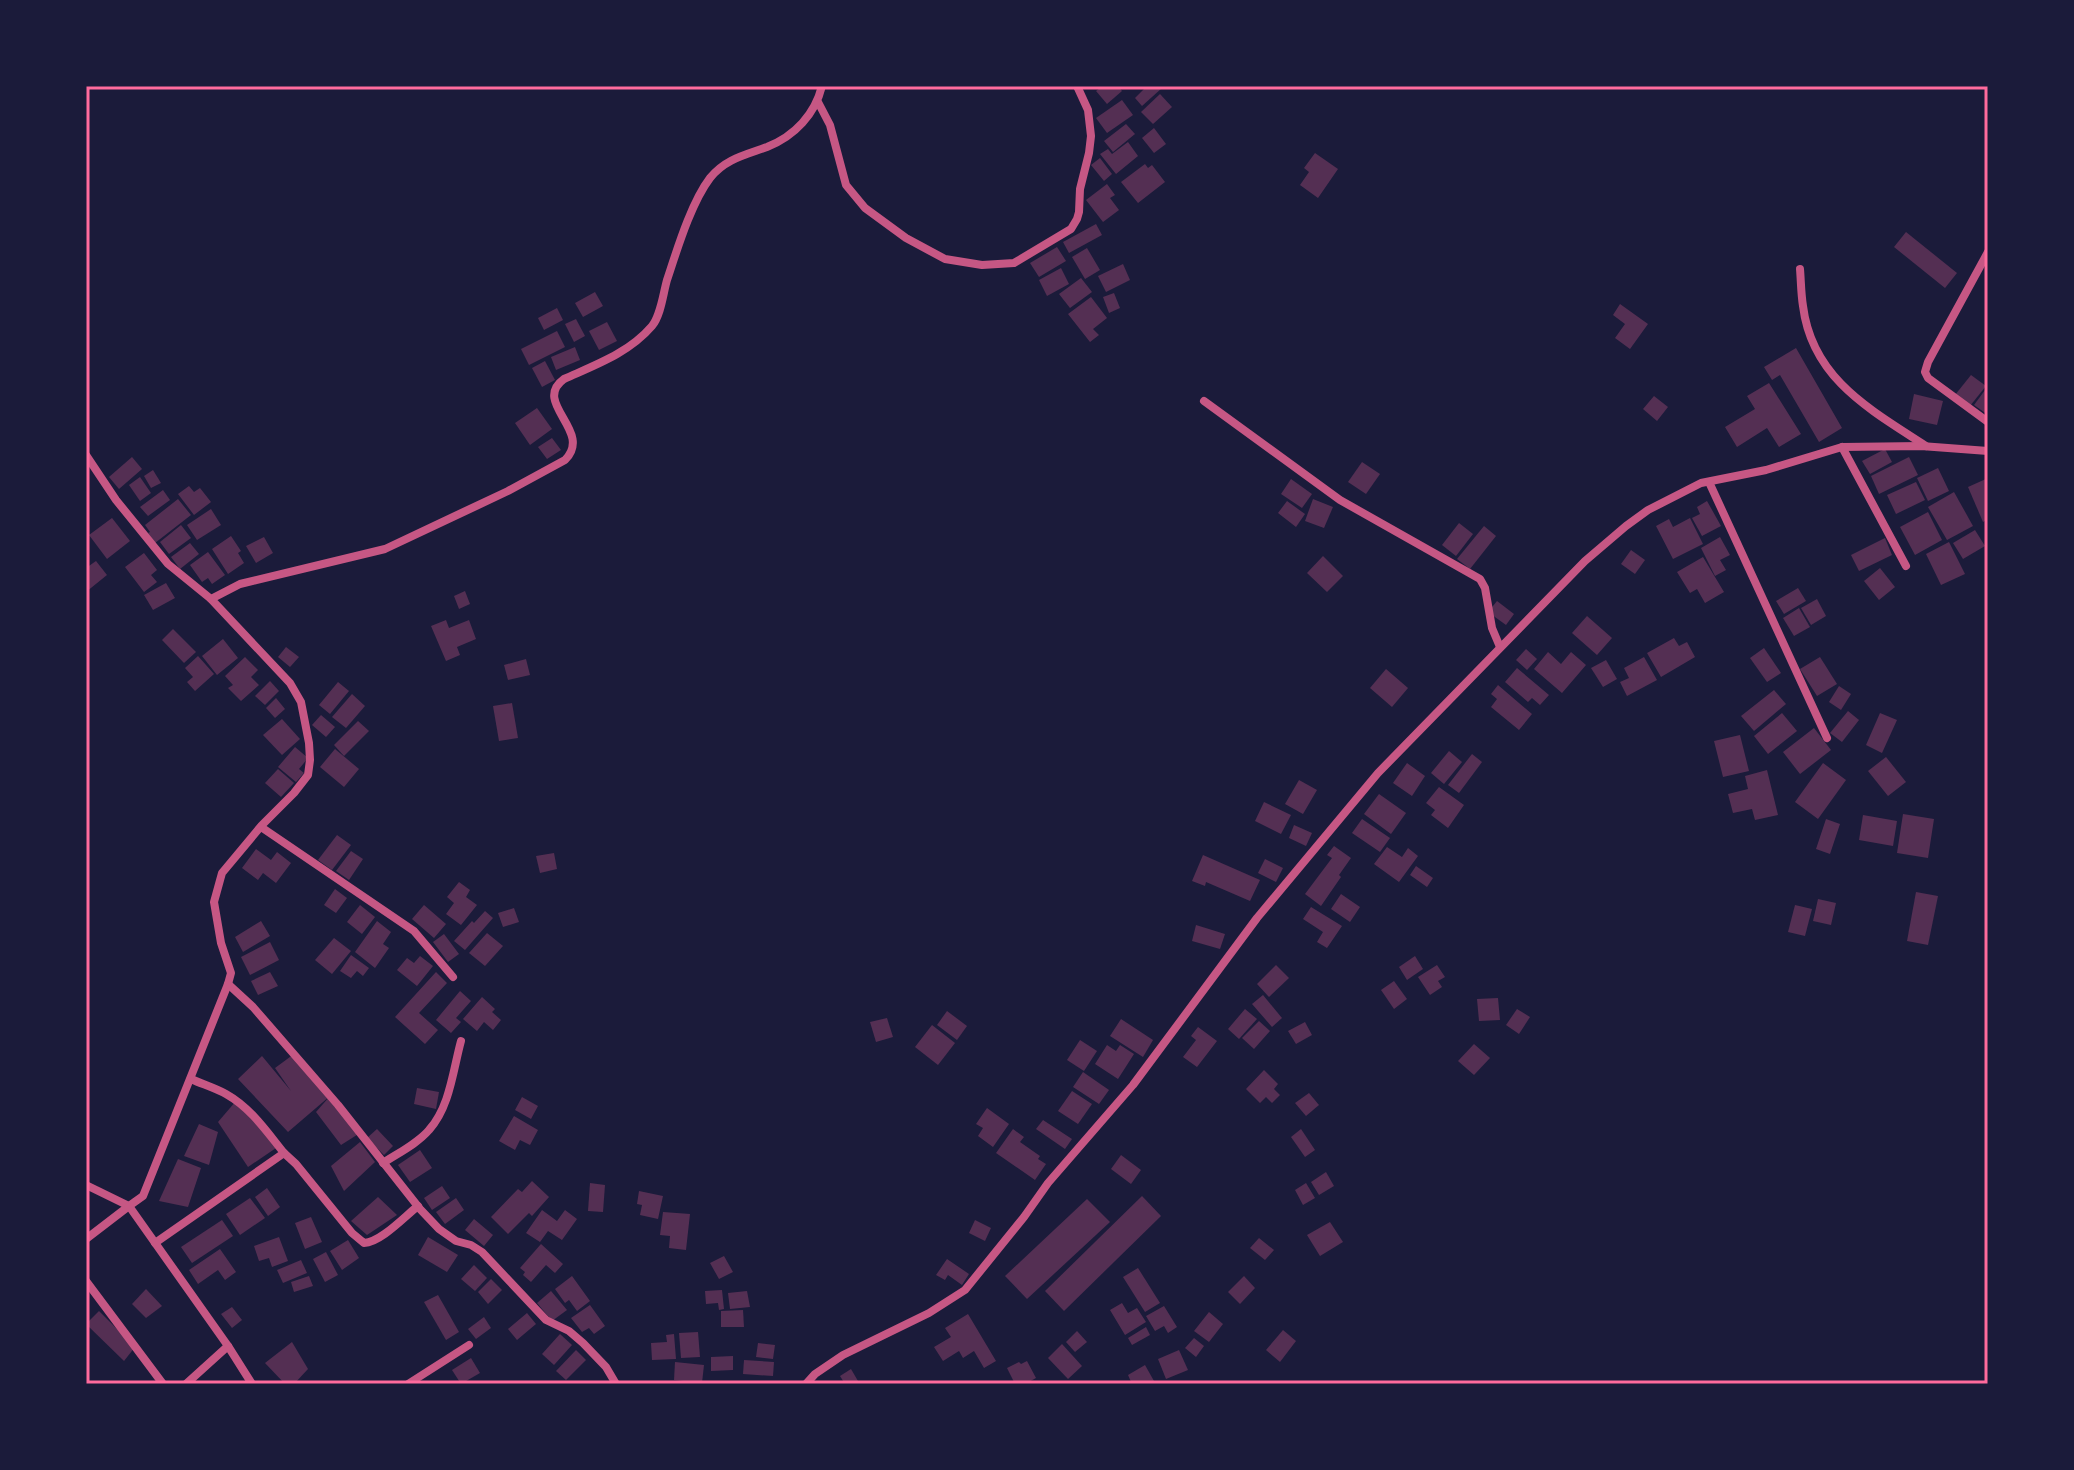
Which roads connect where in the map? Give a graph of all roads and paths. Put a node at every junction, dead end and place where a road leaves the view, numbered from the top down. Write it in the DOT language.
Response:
graph roads {
  1 [pos="822,86"];
  2 [pos="1077,86"];
  3 [pos="818,102"];
  4 [pos="1988,252"];
  5 [pos="1800,269"];
  6 [pos="1204,401"];
  7 [pos="1988,422"];
  8 [pos="1927,446"];
  9 [pos="1842,447"];
  10 [pos="1988,451"];
  11 [pos="86,455"];
  12 [pos="1709,482"];
  13 [pos="1906,566"];
  14 [pos="211,599"];
  15 [pos="1500,647"];
  16 [pos="1827,738"];
  17 [pos="261,827"];
  18 [pos="453,977"];
  19 [pos="228,984"];
  20 [pos="461,1041"];
  21 [pos="191,1079"];
  22 [pos="284,1153"];
  23 [pos="383,1163"];
  24 [pos="86,1185"];
  25 [pos="129,1206"];
  26 [pos="418,1206"];
  27 [pos="86,1239"];
  28 [pos="155,1243"];
  29 [pos="86,1281"];
  30 [pos="469,1345"];
  31 [pos="228,1346"];
  32 [pos="163,1384"];
  33 [pos="186,1384"];
  34 [pos="252,1384"];
  35 [pos="408,1384"];
  36 [pos="616,1384"];
  37 [pos="806,1384"];
  1 -- 3 [label="street"];
  2 -- 3 [label="street"];
  3 -- 14 [label="street"];
  4 -- 7 [label="street"];
  5 -- 8 [label="street"];
  6 -- 15 [label="street"];
  8 -- 9 [label="street"];
  8 -- 10 [label="street"];
  9 -- 12 [label="street"];
  9 -- 13 [label="street"];
  11 -- 14 [label="street"];
  12 -- 15 [label="street"];
  12 -- 16 [label="street"];
  14 -- 17 [label="street"];
  15 -- 37 [label="street"];
  17 -- 18 [label="street"];
  17 -- 19 [label="street"];
  19 -- 21 [label="street"];
  19 -- 23 [label="street"];
  20 -- 23 [label="street"];
  21 -- 22 [label="street"];
  21 -- 25 [label="street"];
  22 -- 26 [label="street"];
  22 -- 28 [label="street"];
  23 -- 26 [label="street"];
  24 -- 25 [label="street"];
  25 -- 27 [label="street"];
  25 -- 28 [label="street"];
  26 -- 36 [label="street"];
  28 -- 31 [label="street"];
  29 -- 32 [label="street"];
  30 -- 35 [label="street"];
  31 -- 33 [label="street"];
  31 -- 34 [label="street"];
}
